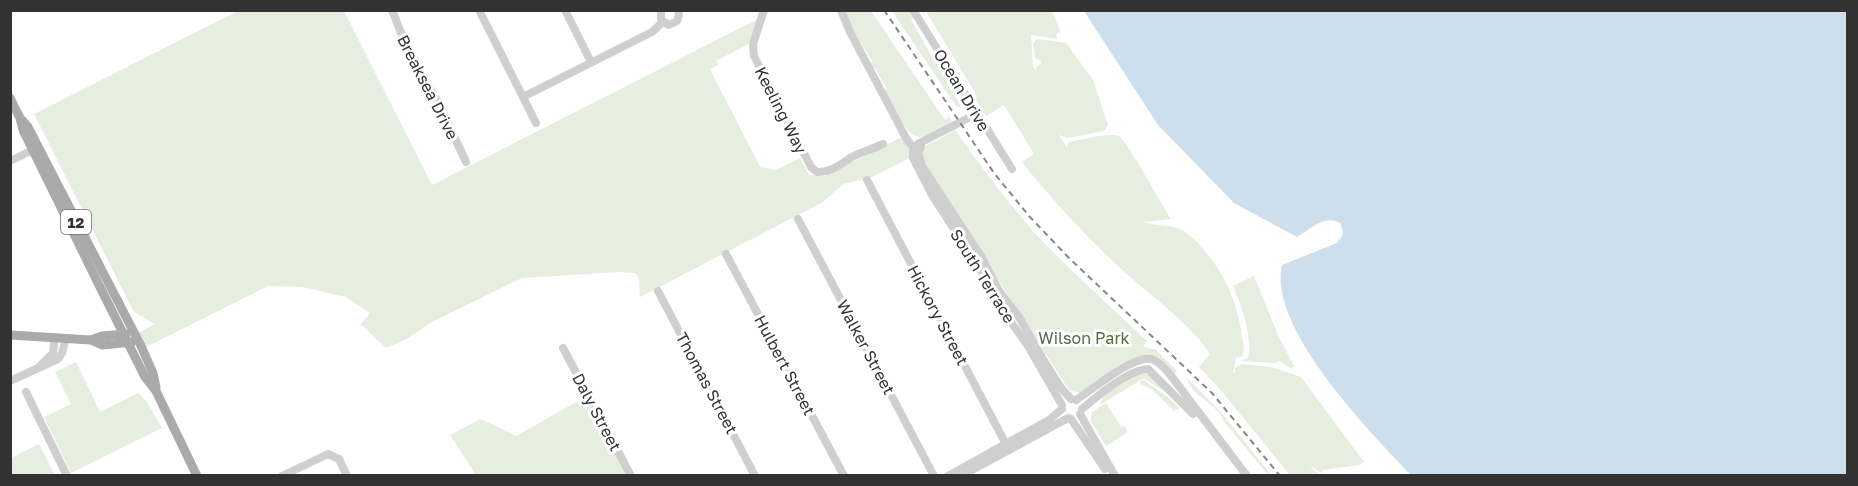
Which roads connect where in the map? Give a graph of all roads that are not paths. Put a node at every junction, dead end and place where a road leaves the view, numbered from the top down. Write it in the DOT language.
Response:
graph roads {
  1 [pos="392,10"];
  2 [pos="480,10"];
  3 [pos="565,10"];
  4 [pos="660,10"];
  5 [pos="678,10"];
  6 [pos="764,10"];
  7 [pos="841,10"];
  8 [pos="913,10"];
  9 [pos="663,22"];
  10 [pos="591,62"];
  11 [pos="523,97"];
  12 [pos="10,98"];
  13 [pos="976,114"];
  14 [pos="536,123"];
  15 [pos="883,144"];
  16 [pos="919,146"];
  17 [pos="36,149"];
  18 [pos="10,161"];
  19 [pos="466,162"];
  20 [pos="1012,169"];
  21 [pos="867,180"];
  22 [pos="798,219"];
  23 [pos="726,254"];
  24 [pos="658,291"];
  25 [pos="10,335"];
  26 [pos="55,337"];
  27 [pos="131,337"];
  28 [pos="66,338"];
  29 [pos="563,348"];
  30 [pos="40,366"];
  31 [pos="10,381"];
  32 [pos="26,392"];
  33 [pos="1073,399"];
  34 [pos="1062,407"];
  35 [pos="1081,411"];
  36 [pos="1070,418"];
  37 [pos="1007,447"];
  38 [pos="67,476"];
  39 [pos="197,476"];
  40 [pos="282,476"];
  41 [pos="347,476"];
  42 [pos="631,476"];
  43 [pos="755,476"];
  44 [pos="844,476"];
  45 [pos="934,476"];
  46 [pos="948,476"];
  47 [pos="961,476"];
  48 [pos="1110,476"];
  49 [pos="1115,476"];
  50 [pos="1245,476"];
  1 -- 19 [label="street, Breaksea Drive"];
  2 -- 11 [label="street"];
  3 -- 10 [label="street"];
  4 -- 9 [label="street"];
  5 -- 9 [label="street"];
  6 -- 15 [label="street, Keeling Way"];
  7 -- 16 [label="street"];
  8 -- 13 [label="street, Ocean Drive"];
  9 -- 10 [label="street"];
  10 -- 11 [label="street"];
  11 -- 14 [label="street"];
  12 -- 17 [label="main road, 12"];
  13 -- 16 [label="street"];
  13 -- 20 [label="street, Ocean Drive"];
  16 -- 33 [label="street, South Terrace"];
  16 -- 34 [label="street, South Terrace"];
  17 -- 18 [label="street"];
  17 -- 27 [label="main road, 12"];
  21 -- 37 [label="street, Hickory Street"];
  22 -- 45 [label="street, Walker Street"];
  23 -- 44 [label="street, Hulbert Street"];
  24 -- 43 [label="street, Thomas Street"];
  25 -- 26 [label="main road"];
  26 -- 28 [label="main road"];
  26 -- 30 [label="street"];
  27 -- 28 [label="main road"];
  27 -- 39 [label="main road, 12"];
  28 -- 30 [label="street"];
  29 -- 42 [label="street, Daly Street"];
  30 -- 31 [label="street"];
  32 -- 38 [label="street"];
  33 -- 34 [label="street"];
  33 -- 35 [label="street"];
  33 -- 50 [label="street"];
  34 -- 36 [label="street"];
  34 -- 37 [label="street"];
  35 -- 36 [label="street"];
  35 -- 49 [label="street"];
  35 -- 50 [label="street"];
  36 -- 37 [label="street"];
  36 -- 48 [label="street"];
  37 -- 46 [label="street"];
  37 -- 47 [label="street"];
  40 -- 41 [label="street"];
}
